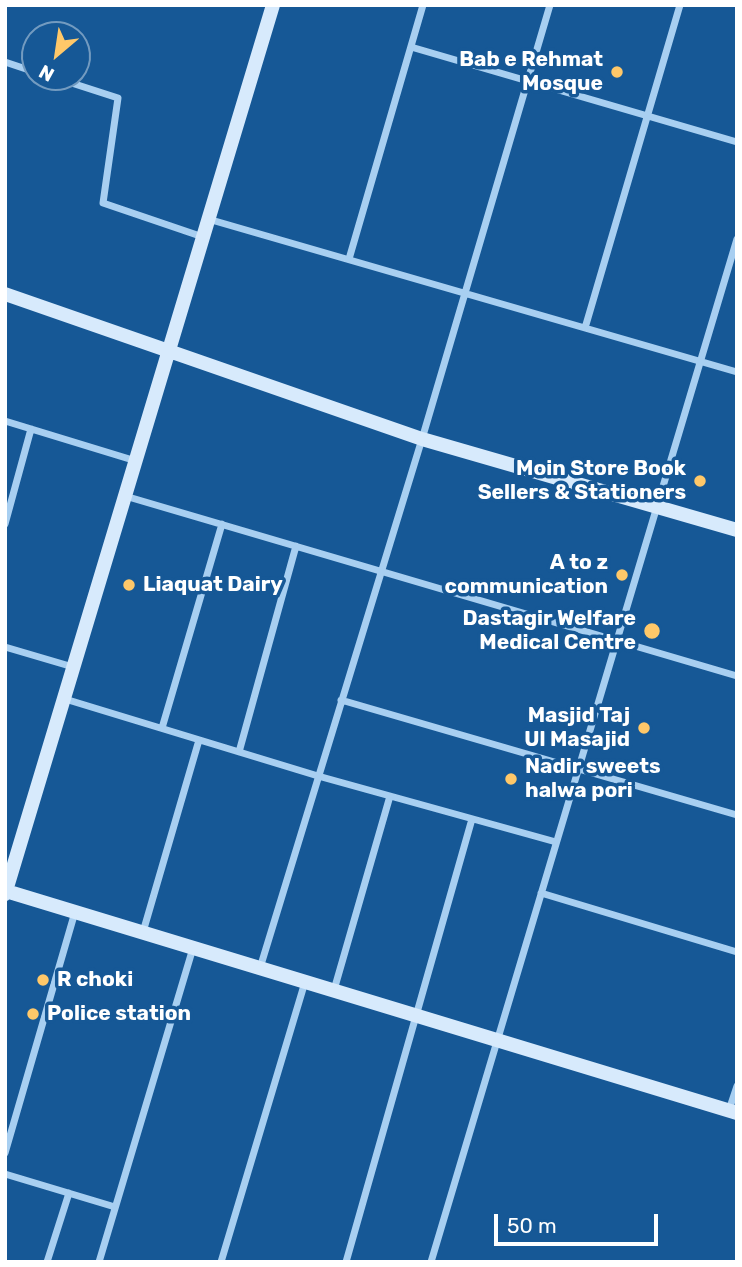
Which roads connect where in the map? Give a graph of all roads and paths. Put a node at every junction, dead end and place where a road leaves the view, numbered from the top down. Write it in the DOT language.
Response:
graph roads {
  1 [pos="273,5"];
  2 [pos="423,5"];
  3 [pos="551,5"];
  4 [pos="680,5"];
  5 [pos="411,47"];
  6 [pos="528,82"];
  7 [pos="91,89"];
  8 [pos="647,117"];
  9 [pos="737,142"];
  10 [pos="208,219"];
  11 [pos="203,237"];
  12 [pos="737,239"];
  13 [pos="349,260"];
  14 [pos="466,293"];
  15 [pos="5,294"];
  16 [pos="585,328"];
  17 [pos="169,350"];
  18 [pos="701,361"];
  19 [pos="737,372"];
  20 [pos="5,421"];
  21 [pos="31,429"];
  22 [pos="422,439"];
  23 [pos="135,461"];
  24 [pos="125,496"];
  25 [pos="657,507"];
  26 [pos="5,524"];
  27 [pos="222,524"];
  28 [pos="737,530"];
  29 [pos="296,546"];
  30 [pos="381,570"];
  31 [pos="617,640"];
  32 [pos="5,647"];
  33 [pos="73,667"];
  34 [pos="737,676"];
  35 [pos="64,699"];
  36 [pos="341,700"];
  37 [pos="162,728"];
  38 [pos="199,740"];
  39 [pos="239,751"];
  40 [pos="578,769"];
  41 [pos="318,776"];
  42 [pos="390,796"];
  43 [pos="737,815"];
  44 [pos="472,819"];
  45 [pos="556,842"];
  46 [pos="6,892"];
  47 [pos="541,893"];
  48 [pos="75,912"];
  49 [pos="143,933"];
  50 [pos="192,948"];
  51 [pos="737,952"];
  52 [pos="259,968"];
  53 [pos="304,982"];
  54 [pos="334,991"];
  55 [pos="417,1016"];
  56 [pos="496,1041"];
  57 [pos="737,1086"];
  58 [pos="733,1112"];
  59 [pos="5,1153"];
  60 [pos="5,1174"];
  61 [pos="69,1193"];
  62 [pos="116,1207"];
  63 [pos="47,1262"];
  64 [pos="99,1262"];
  65 [pos="221,1262"];
  66 [pos="346,1262"];
  67 [pos="431,1262"];
  1 -- 10 [label="street"];
  2 -- 5 [label="street"];
  3 -- 6 [label="street"];
  4 -- 8 [label="street"];
  5 -- 6 [label="street"];
  5 -- 13 [label="street"];
  6 -- 8 [label="street"];
  6 -- 14 [label="street"];
  7 -- 11 [label="street"];
  8 -- 9 [label="street"];
  8 -- 16 [label="street"];
  10 -- 11 [label="street"];
  10 -- 13 [label="street"];
  11 -- 17 [label="street"];
  12 -- 18 [label="street"];
  13 -- 14 [label="street"];
  14 -- 16 [label="street"];
  14 -- 22 [label="street"];
  15 -- 17 [label="street"];
  16 -- 18 [label="street"];
  17 -- 22 [label="street"];
  17 -- 23 [label="street"];
  18 -- 19 [label="street"];
  18 -- 25 [label="street"];
  20 -- 21 [label="street"];
  21 -- 23 [label="street"];
  21 -- 26 [label="street"];
  22 -- 25 [label="street"];
  22 -- 30 [label="street"];
  23 -- 24 [label="street"];
  24 -- 27 [label="street"];
  24 -- 33 [label="street"];
  25 -- 28 [label="street"];
  25 -- 31 [label="street"];
  27 -- 29 [label="street"];
  27 -- 37 [label="street"];
  29 -- 30 [label="street"];
  29 -- 39 [label="street"];
  30 -- 31 [label="street"];
  30 -- 36 [label="street"];
  31 -- 34 [label="street"];
  31 -- 40 [label="street"];
  32 -- 33 [label="street"];
  33 -- 35 [label="street"];
  35 -- 37 [label="street"];
  35 -- 46 [label="street"];
  36 -- 40 [label="street"];
  36 -- 41 [label="street"];
  37 -- 38 [label="street"];
  38 -- 39 [label="street"];
  38 -- 49 [label="street"];
  39 -- 41 [label="street"];
  40 -- 43 [label="street"];
  40 -- 45 [label="street"];
  41 -- 42 [label="street"];
  41 -- 52 [label="street"];
  42 -- 44 [label="street"];
  42 -- 54 [label="street"];
  44 -- 45 [label="street"];
  44 -- 55 [label="street"];
  45 -- 47 [label="street"];
  46 -- 48 [label="street"];
  47 -- 51 [label="street"];
  47 -- 56 [label="street"];
  48 -- 49 [label="street"];
  48 -- 59 [label="street"];
  49 -- 50 [label="street"];
  50 -- 52 [label="street"];
  50 -- 62 [label="street"];
  52 -- 53 [label="street"];
  53 -- 54 [label="street"];
  53 -- 65 [label="street"];
  54 -- 55 [label="street"];
  55 -- 56 [label="street"];
  55 -- 66 [label="street"];
  56 -- 58 [label="street"];
  56 -- 67 [label="street"];
  57 -- 58 [label="street"];
  60 -- 61 [label="street"];
  61 -- 62 [label="street"];
  61 -- 63 [label="street"];
  62 -- 64 [label="street"];
}
